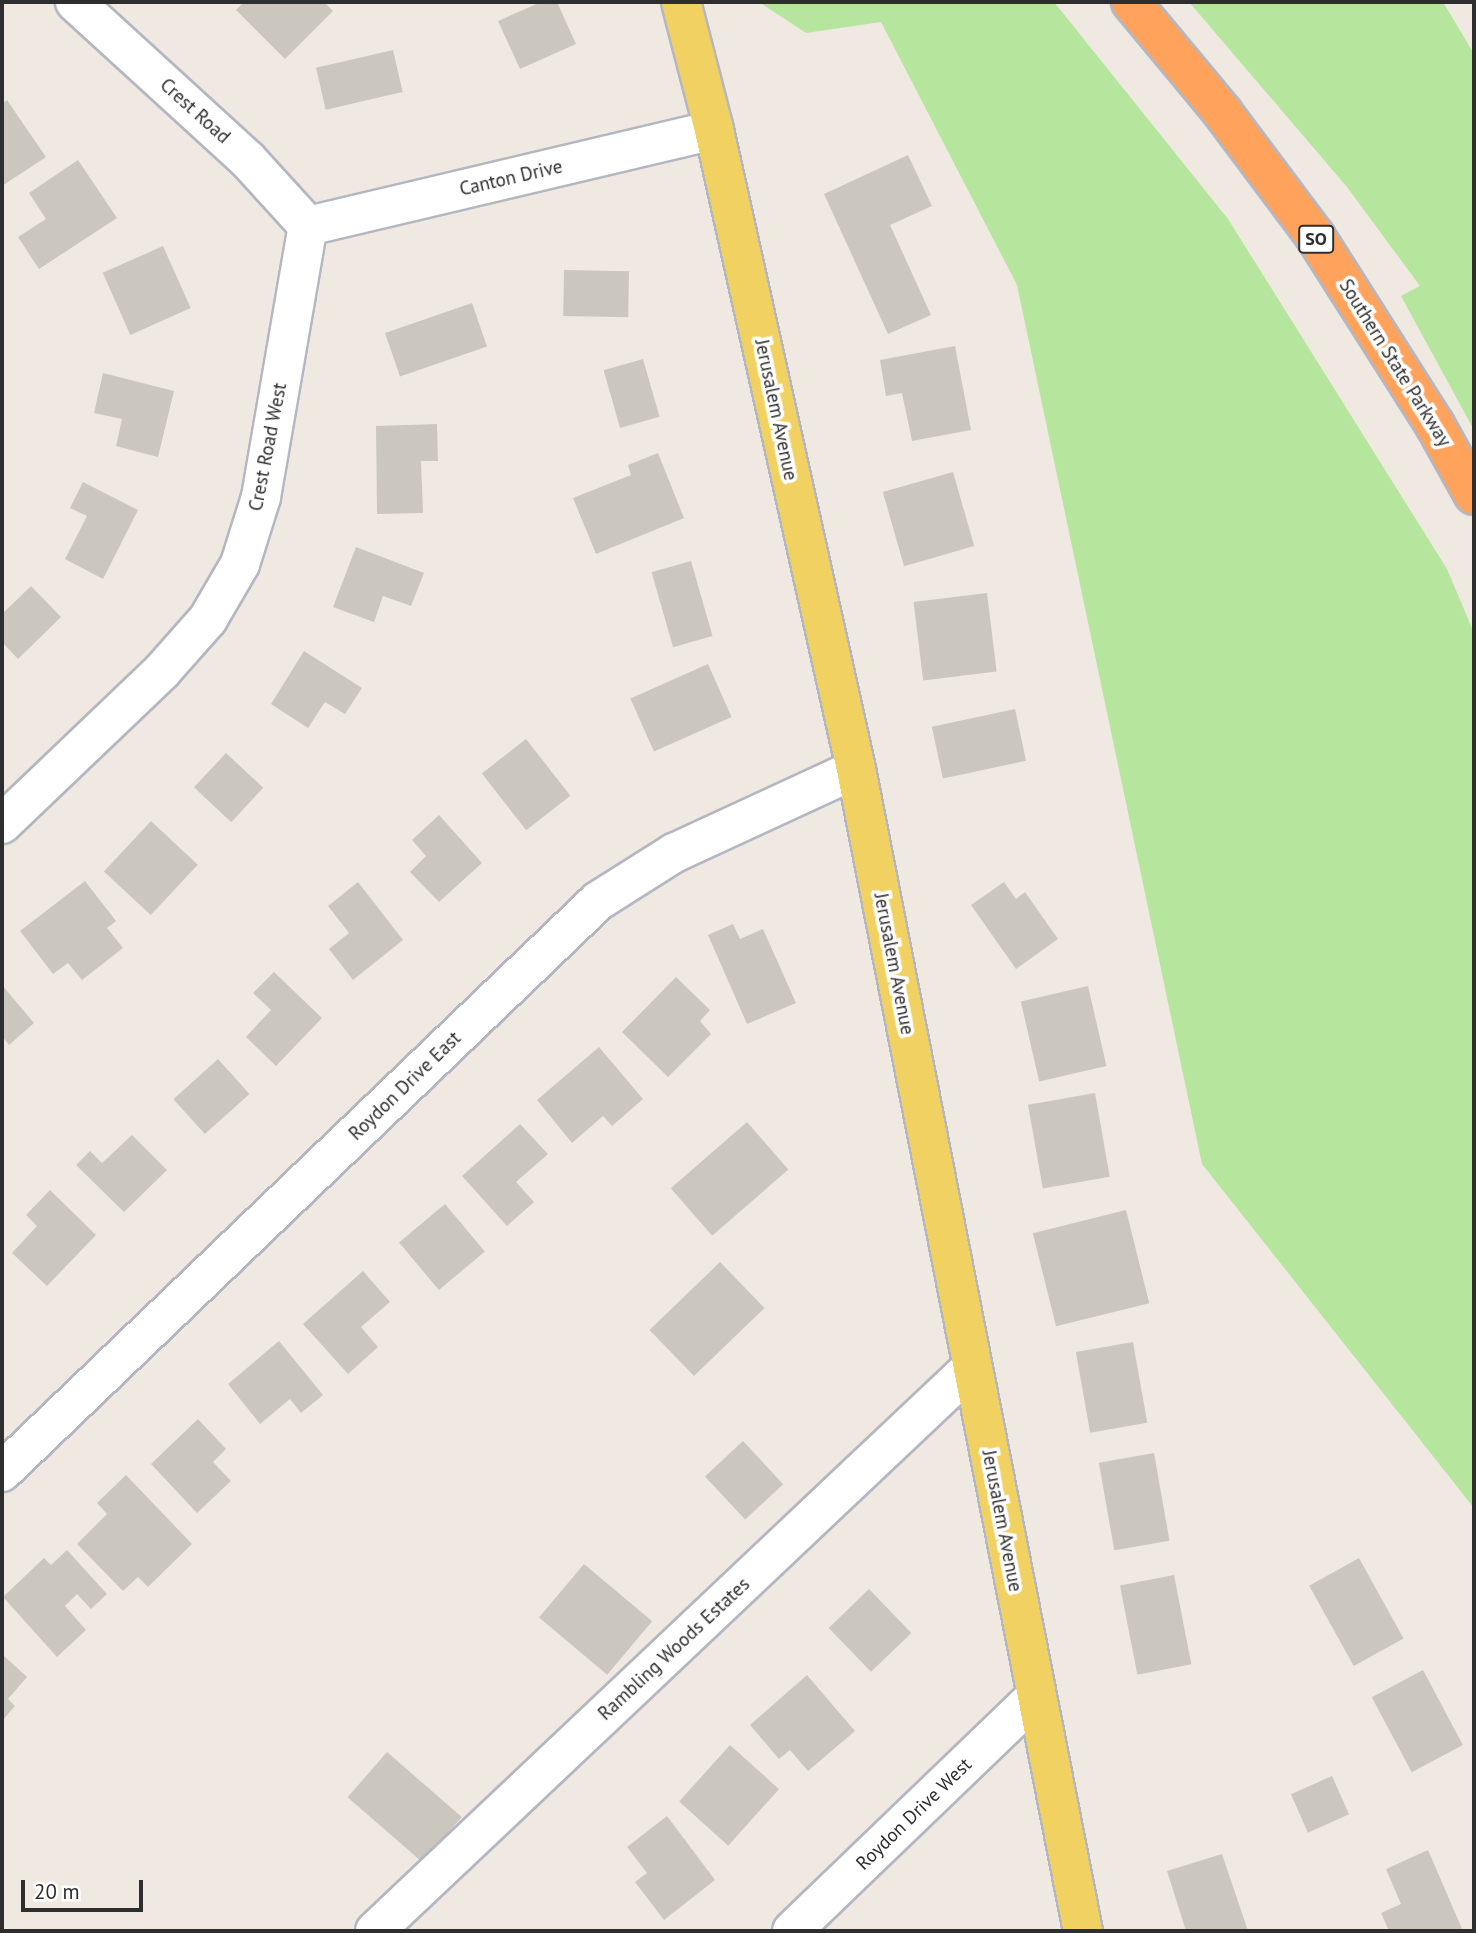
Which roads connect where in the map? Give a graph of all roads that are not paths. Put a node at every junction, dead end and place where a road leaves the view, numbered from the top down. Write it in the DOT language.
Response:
graph roads {
  1 [pos="75,2"];
  2 [pos="681,2"];
  3 [pos="1132,2"];
  4 [pos="714,130"];
  5 [pos="308,226"];
  6 [pos="1474,495"];
  7 [pos="856,769"];
  8 [pos="2,824"];
  9 [pos="972,1367"];
  10 [pos="2,1472"];
  11 [pos="1037,1696"];
  12 [pos="375,1931"];
  13 [pos="792,1931"];
  14 [pos="1083,1931"];
  1 -- 5 [label="street, Crest Road"];
  2 -- 4 [label="main road, Jerusalem Avenue"];
  3 -- 6 [label="highway, Southern State Parkway / SO"];
  4 -- 5 [label="street, Canton Drive"];
  4 -- 7 [label="main road, Jerusalem Avenue"];
  5 -- 8 [label="street, Crest Road West"];
  7 -- 9 [label="main road, Jerusalem Avenue"];
  7 -- 10 [label="street, Roydon Drive East"];
  9 -- 11 [label="main road, Jerusalem Avenue"];
  9 -- 12 [label="street, Rambling Woods Estates"];
  11 -- 13 [label="street, Roydon Drive West"];
  11 -- 14 [label="main road, Jerusalem Avenue"];
}
